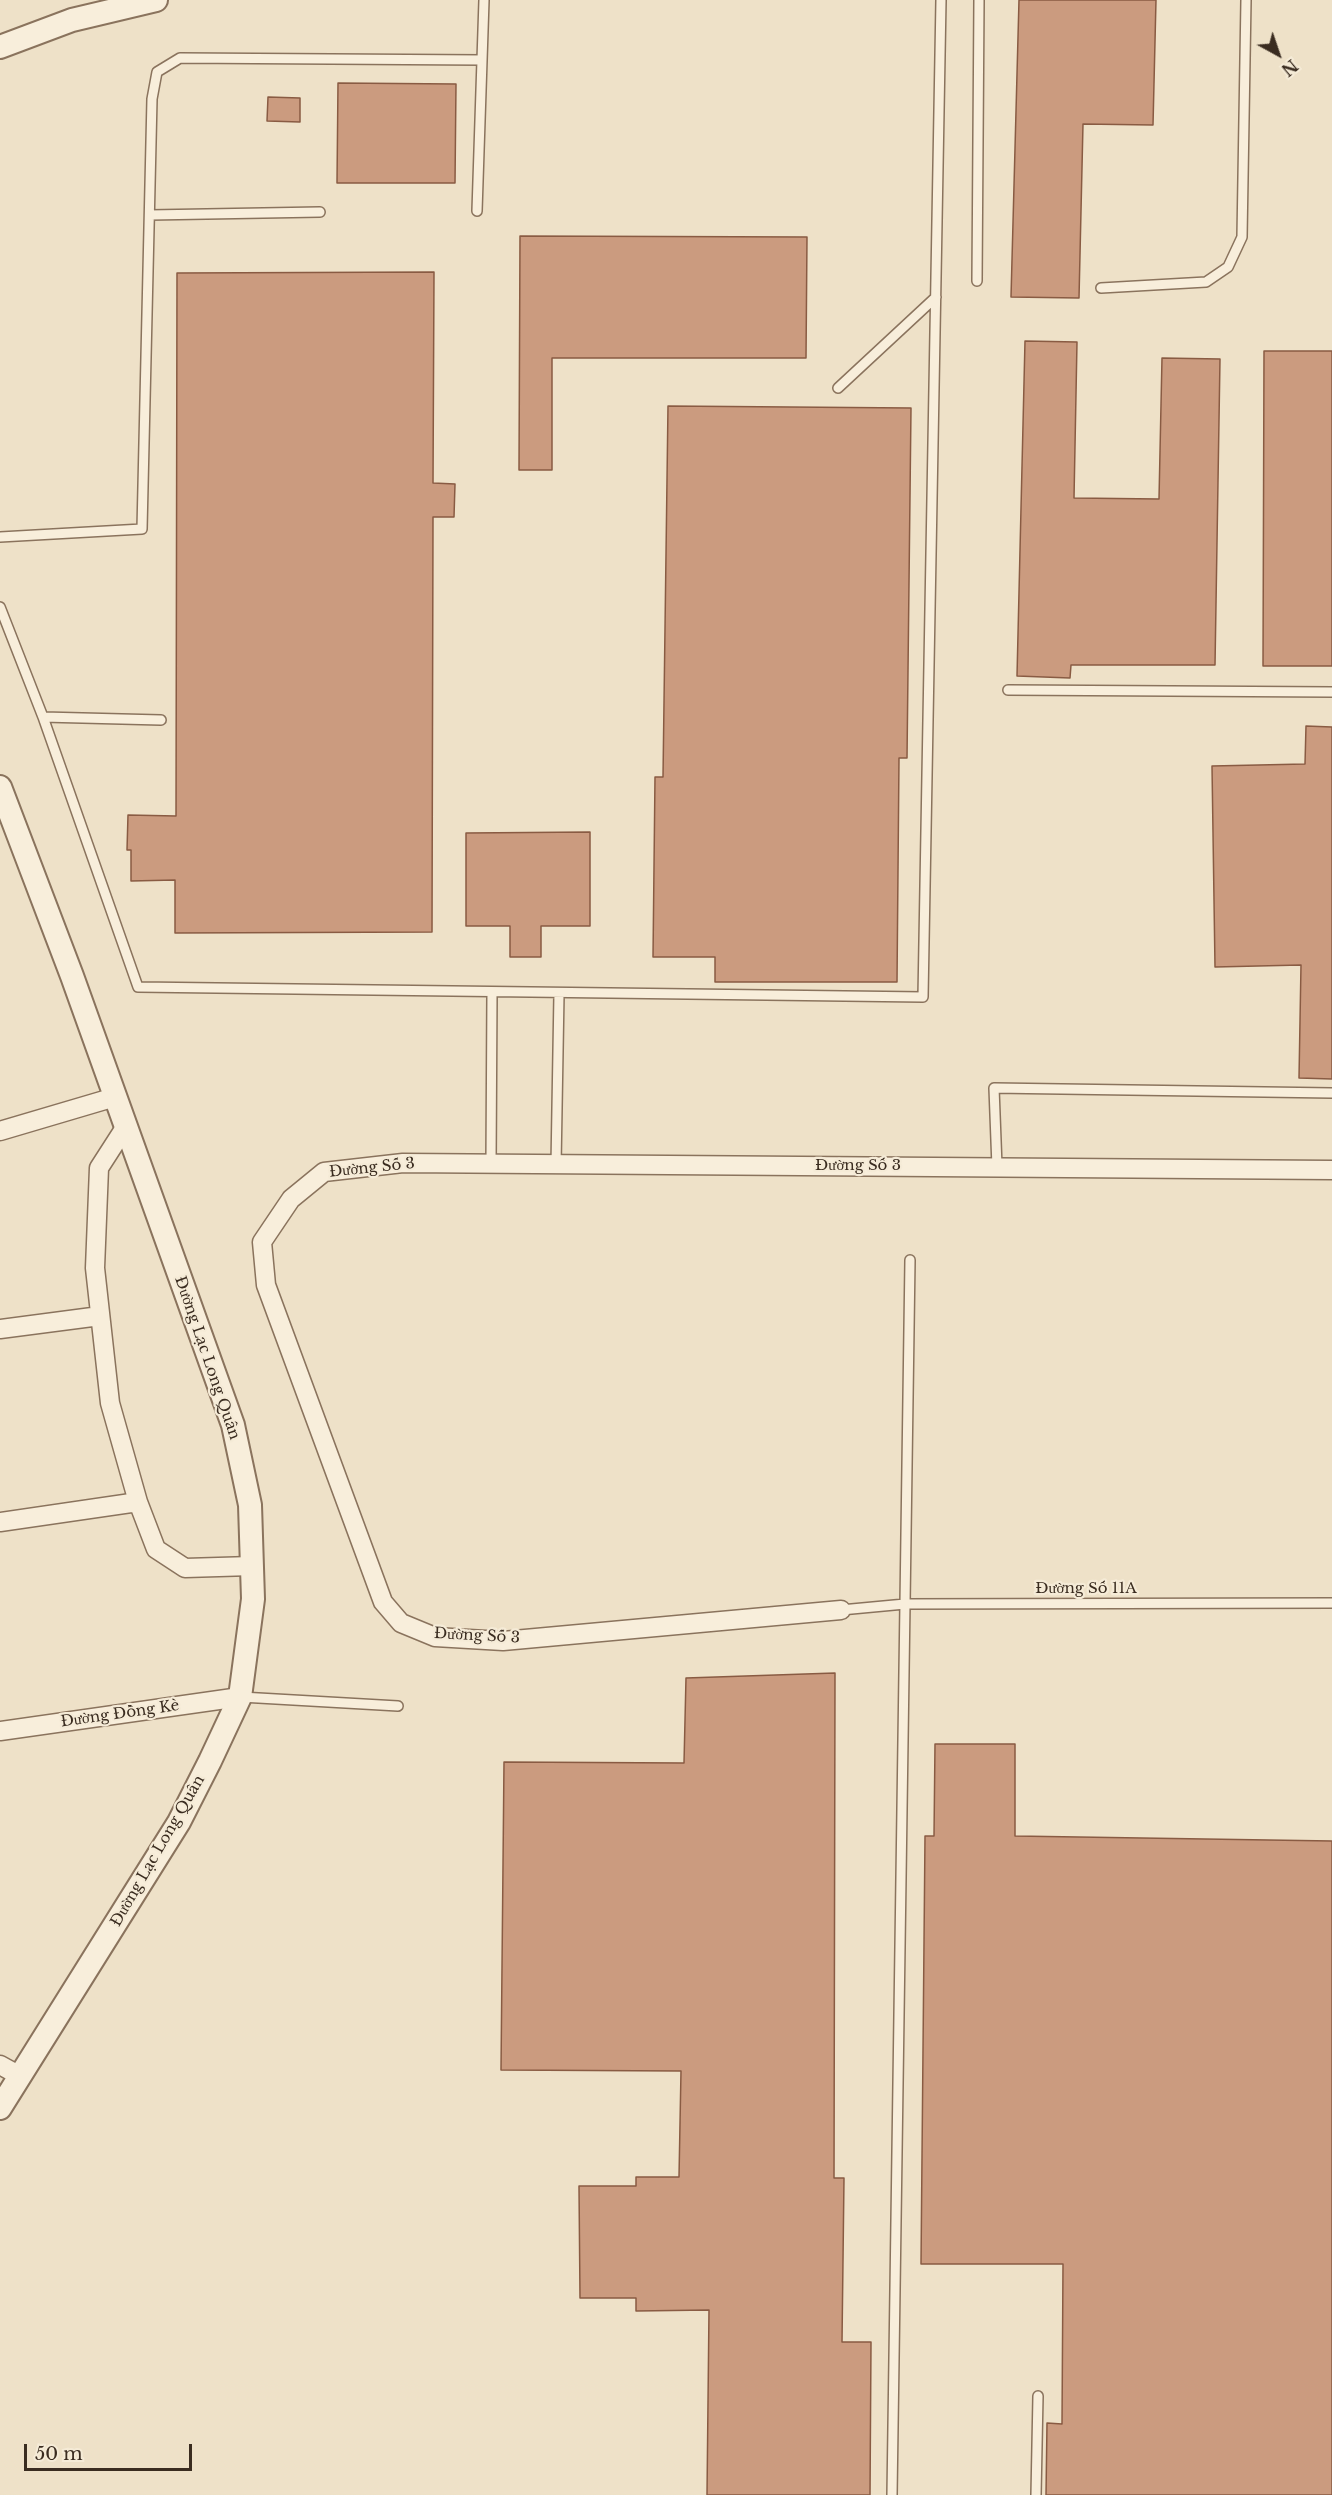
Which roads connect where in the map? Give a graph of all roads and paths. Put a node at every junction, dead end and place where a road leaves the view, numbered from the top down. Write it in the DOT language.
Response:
graph roads {
  1 [pos="156,0"];
  2 [pos="484,0"];
  3 [pos="941,0"];
  4 [pos="979,0"];
  5 [pos="1245,0"];
  6 [pos="0,46"];
  7 [pos="482,60"];
  8 [pos="477,211"];
  9 [pos="320,212"];
  10 [pos="150,214"];
  11 [pos="977,281"];
  12 [pos="1101,288"];
  13 [pos="936,297"];
  14 [pos="838,388"];
  15 [pos="0,537"];
  16 [pos="0,607"];
  17 [pos="1008,690"];
  18 [pos="1332,692"];
  19 [pos="43,717"];
  20 [pos="161,720"];
  21 [pos="0,786"];
  22 [pos="492,993"];
  23 [pos="559,994"];
  24 [pos="1332,1092"];
  25 [pos="115,1097"];
  26 [pos="126,1126"];
  27 [pos="0,1131"];
  28 [pos="491,1163"];
  29 [pos="556,1165"];
  30 [pos="997,1167"];
  31 [pos="1332,1170"];
  32 [pos="910,1260"];
  33 [pos="100,1316"];
  34 [pos="0,1329"];
  35 [pos="138,1502"];
  36 [pos="0,1522"];
  37 [pos="252,1566"];
  38 [pos="1332,1603"];
  39 [pos="905,1605"];
  40 [pos="841,1610"];
  41 [pos="240,1697"];
  42 [pos="398,1706"];
  43 [pos="0,1731"];
  44 [pos="0,2065"];
  45 [pos="20,2076"];
  46 [pos="0,2108"];
  47 [pos="1038,2396"];
  48 [pos="892,2495"];
  49 [pos="1036,2495"];
  1 -- 6 [label="street"];
  2 -- 7 [label="lane"];
  3 -- 13 [label="lane"];
  4 -- 11 [label="lane"];
  5 -- 12 [label="lane"];
  7 -- 8 [label="lane"];
  7 -- 10 [label="lane"];
  9 -- 10 [label="lane"];
  10 -- 15 [label="lane"];
  13 -- 14 [label="lane"];
  13 -- 23 [label="lane"];
  16 -- 19 [label="lane"];
  17 -- 18 [label="lane"];
  19 -- 20 [label="lane"];
  19 -- 22 [label="lane"];
  21 -- 25 [label="street, Đường Lạc Long Quân"];
  22 -- 23 [label="lane"];
  22 -- 28 [label="lane"];
  23 -- 29 [label="lane"];
  24 -- 30 [label="lane"];
  25 -- 26 [label="street, Đường Lạc Long Quân"];
  25 -- 27 [label="street"];
  26 -- 33 [label="street"];
  26 -- 37 [label="street, Đường Lạc Long Quân"];
  28 -- 29 [label="street, Đường Số 3"];
  28 -- 40 [label="street, Đường Số 3"];
  29 -- 30 [label="street, Đường Số 3"];
  30 -- 31 [label="street, Đường Số 3"];
  32 -- 39 [label="lane"];
  33 -- 34 [label="street"];
  33 -- 35 [label="street"];
  35 -- 36 [label="street"];
  35 -- 37 [label="street"];
  37 -- 41 [label="street, Đường Lạc Long Quân"];
  38 -- 39 [label="lane, Đường Số 11A"];
  39 -- 40 [label="lane, Đường Số 11A"];
  39 -- 48 [label="lane"];
  41 -- 42 [label="lane"];
  41 -- 43 [label="street, Đường Đồng Kè"];
  41 -- 45 [label="street, Đường Lạc Long Quân"];
  44 -- 45 [label="street"];
  45 -- 46 [label="street, Đường Lạc Long Quân"];
  47 -- 49 [label="lane"];
}
